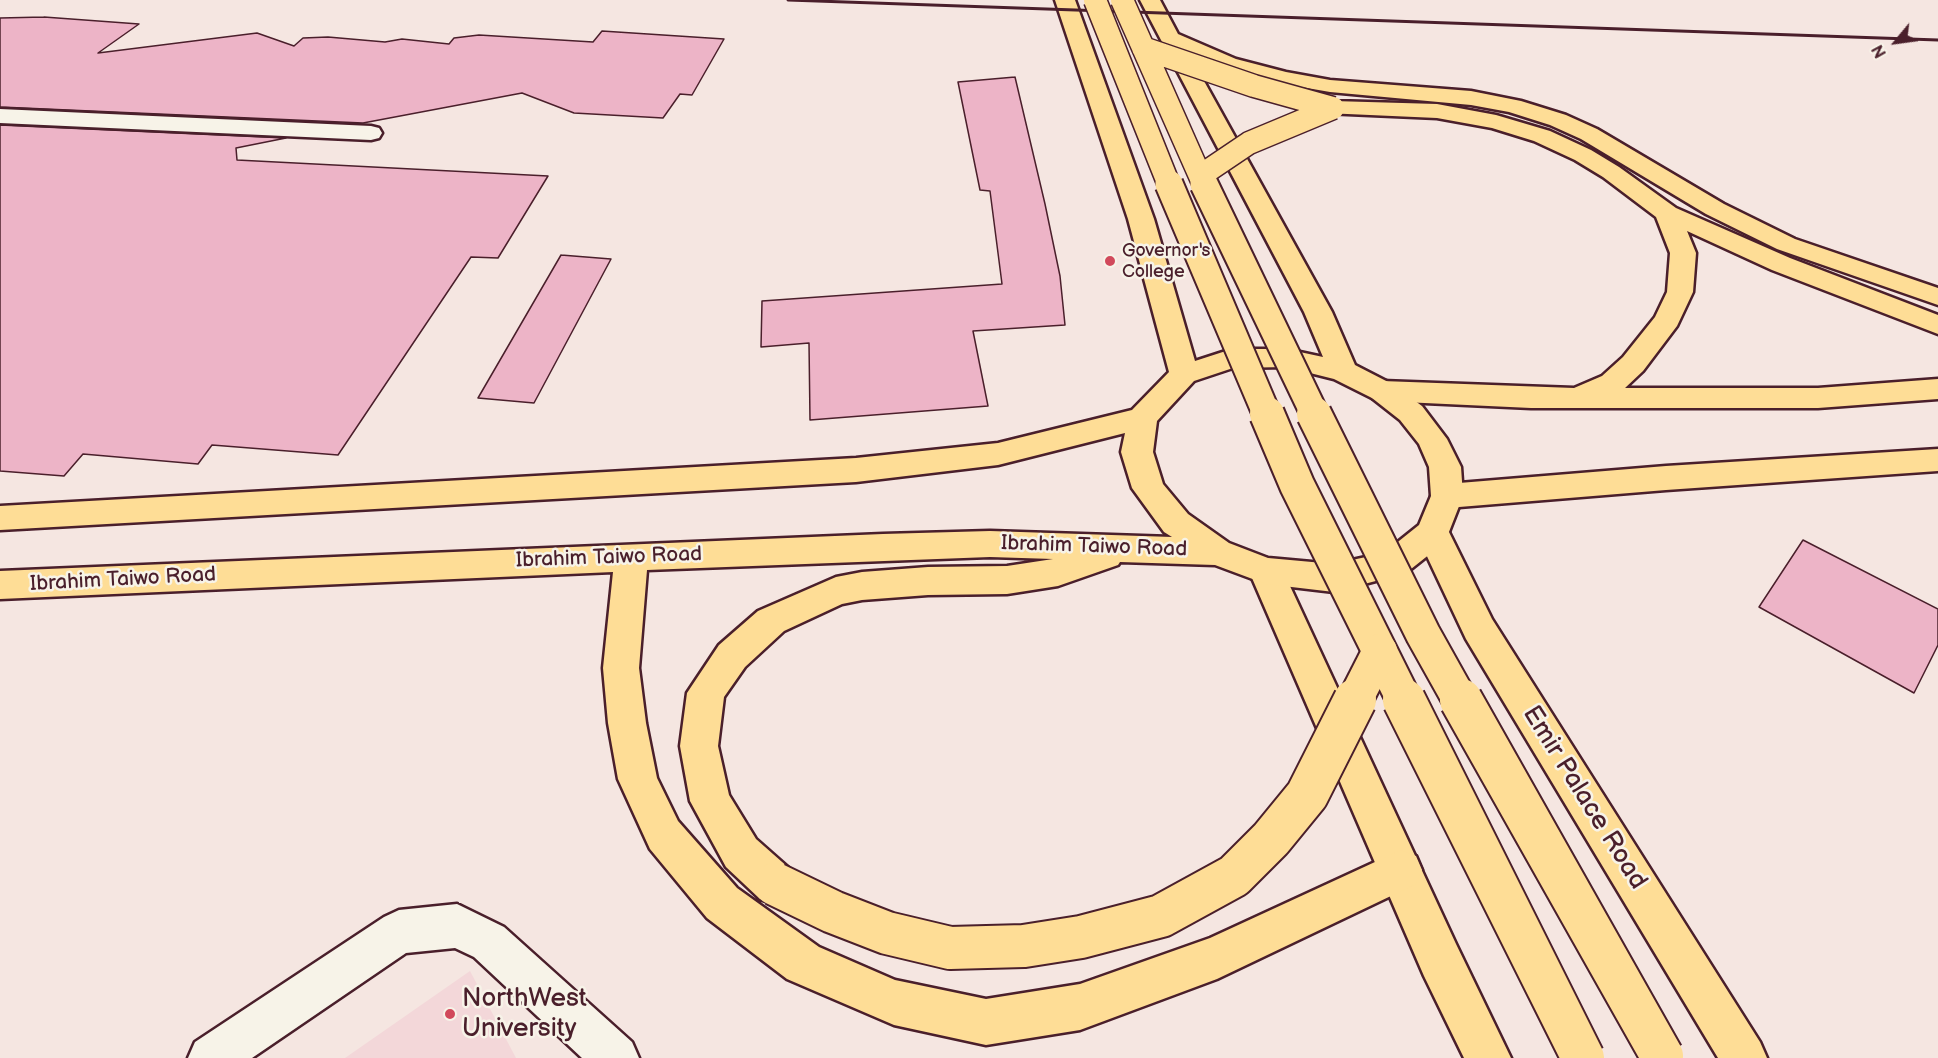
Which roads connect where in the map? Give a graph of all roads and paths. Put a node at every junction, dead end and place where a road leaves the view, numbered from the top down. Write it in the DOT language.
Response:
graph roads {
  1 [pos="1065,0"];
  2 [pos="1095,0"];
  3 [pos="1122,0"];
  4 [pos="1150,0"];
  5 [pos="1156,42"];
  6 [pos="1333,108"];
  7 [pos="0,116"];
  8 [pos="371,133"];
  9 [pos="1200,176"];
  10 [pos="1667,213"];
  11 [pos="1938,297"];
  12 [pos="1938,325"];
  13 [pos="1342,371"];
  14 [pos="1184,374"];
  15 [pos="1938,389"];
  16 [pos="1382,391"];
  17 [pos="1580,397"];
  18 [pos="1142,418"];
  19 [pos="1938,460"];
  20 [pos="1448,496"];
  21 [pos="0,518"];
  22 [pos="1433,533"];
  23 [pos="1131,548"];
  24 [pos="1217,552"];
  25 [pos="631,557"];
  26 [pos="1266,571"];
  27 [pos="0,585"];
  28 [pos="1380,651"];
  29 [pos="1401,870"];
  30 [pos="1662,1057"];
  31 [pos="211,1058"];
  32 [pos="616,1058"];
  33 [pos="1488,1058"];
  34 [pos="1583,1058"];
  35 [pos="1744,1058"];
  1 -- 14 [label="main road"];
  2 -- 28 [label="main road, bridge"];
  3 -- 5 [label="main road, bridge"];
  4 -- 5 [label="main road"];
  5 -- 6 [label="main road, bridge"];
  5 -- 9 [label="main road, bridge"];
  5 -- 11 [label="main road"];
  5 -- 13 [label="main road"];
  6 -- 9 [label="main road, bridge"];
  6 -- 10 [label="main road"];
  7 -- 8 [label="lane"];
  9 -- 30 [label="main road, bridge"];
  10 -- 12 [label="main road"];
  10 -- 17 [label="main road"];
  13 -- 14 [label="main road"];
  13 -- 16 [label="main road"];
  14 -- 18 [label="main road"];
  15 -- 17 [label="main road"];
  16 -- 17 [label="main road"];
  16 -- 20 [label="main road"];
  18 -- 21 [label="main road"];
  18 -- 24 [label="main road"];
  19 -- 20 [label="main road"];
  20 -- 22 [label="main road"];
  22 -- 26 [label="main road"];
  22 -- 35 [label="main road, Emir Palace Road"];
  23 -- 24 [label="main road, Ibrahim Taiwo Road"];
  23 -- 25 [label="main road, Ibrahim Taiwo Road"];
  23 -- 28 [label="main road, bridge"];
  24 -- 26 [label="main road"];
  25 -- 27 [label="main road, Ibrahim Taiwo Road"];
  25 -- 29 [label="main road"];
  26 -- 29 [label="main road"];
  28 -- 34 [label="main road, bridge"];
  29 -- 33 [label="main road"];
  31 -- 32 [label="lane"];
}
